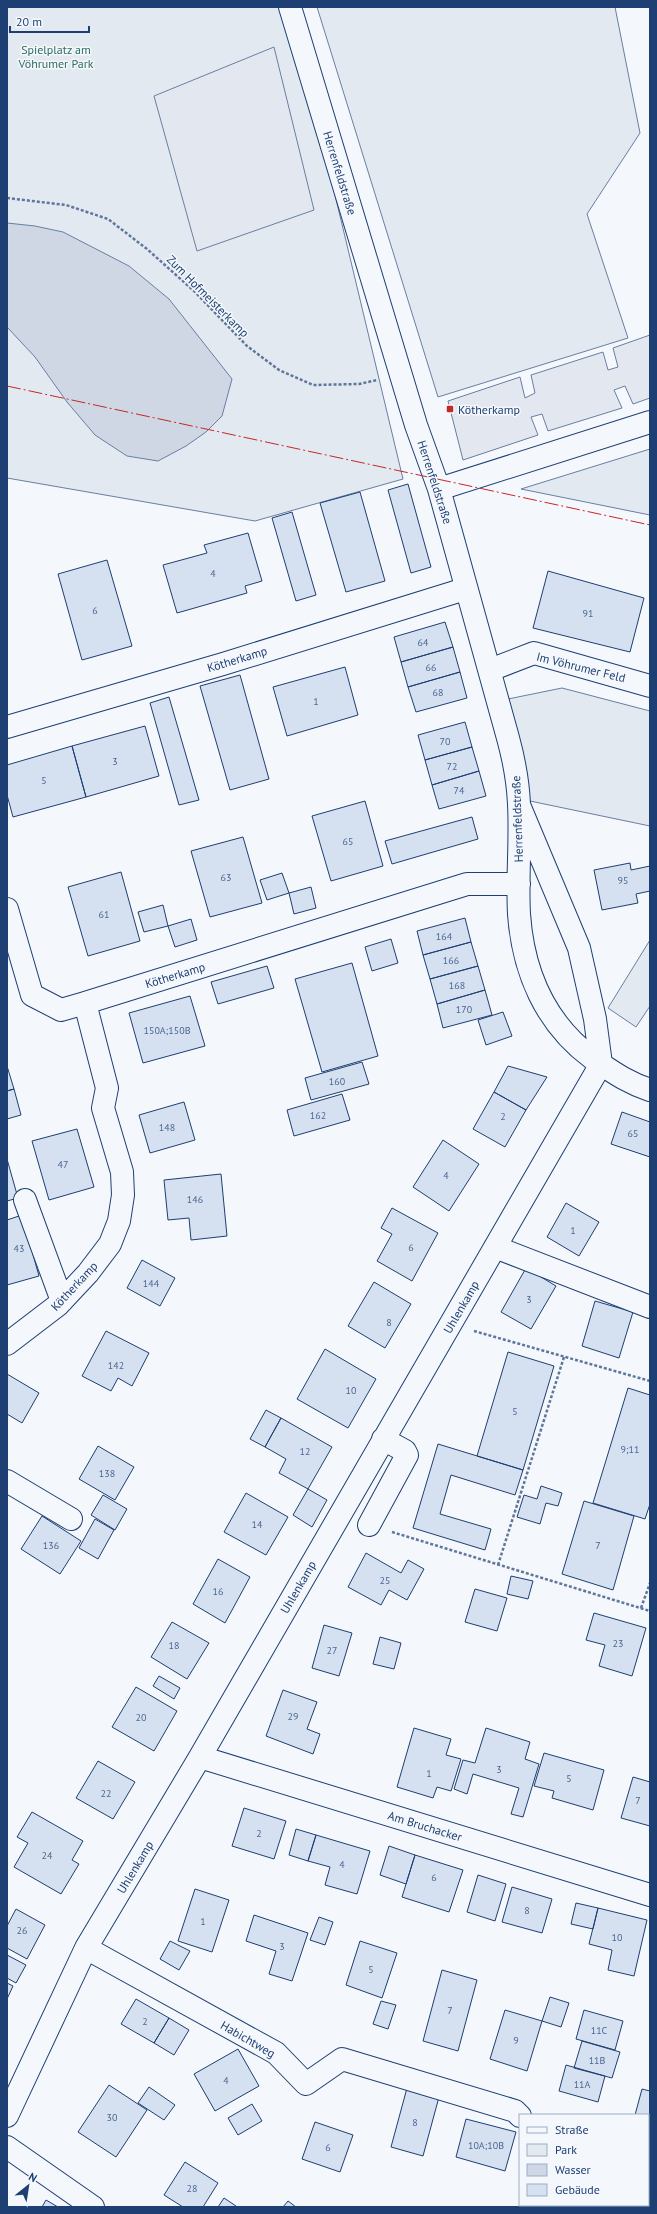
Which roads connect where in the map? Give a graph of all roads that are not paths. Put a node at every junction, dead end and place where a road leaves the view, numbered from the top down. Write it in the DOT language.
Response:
graph roads {
  1 [pos="290,7"];
  2 [pos="650,422"];
  3 [pos="439,489"];
  4 [pos="465,589"];
  5 [pos="490,670"];
  6 [pos="650,686"];
  7 [pos="7,727"];
  8 [pos="519,805"];
  9 [pos="519,884"];
  10 [pos="7,909"];
  11 [pos="85,1003"];
  12 [pos="601,1064"];
  13 [pos="650,1090"];
  14 [pos="25,1200"];
  15 [pos="495,1247"];
  16 [pos="62,1302"];
  17 [pos="650,1307"];
  18 [pos="7,1344"];
  19 [pos="382,1439"];
  20 [pos="7,1481"];
  21 [pos="71,1519"];
  22 [pos="369,1526"];
  23 [pos="200,1757"];
  24 [pos="650,1895"];
  25 [pos="86,1948"];
  26 [pos="519,2115"];
  27 [pos="7,2116"];
  28 [pos="7,2147"];
  29 [pos="92,2207"];
  1 -- 3 [label="street, Herrenfeldstraße"];
  2 -- 3 [label="street"];
  3 -- 4 [label="street, Herrenfeldstraße"];
  4 -- 5 [label="street, Herrenfeldstraße"];
  4 -- 7 [label="street, Kötherkamp"];
  5 -- 6 [label="street, Im Vöhrumer Feld"];
  5 -- 8 [label="street, Herrenfeldstraße"];
  8 -- 9 [label="street, Herrenfeldstraße"];
  8 -- 12 [label="street"];
  9 -- 11 [label="street, Kötherkamp"];
  9 -- 12 [label="street, Herrenfeldstraße"];
  10 -- 11 [label="street, Kötherkamp"];
  11 -- 16 [label="street, Kötherkamp"];
  12 -- 13 [label="street, Herrenfeldstraße"];
  12 -- 15 [label="street, Uhlenkamp"];
  14 -- 16 [label="street"];
  15 -- 17 [label="street"];
  15 -- 19 [label="street, Uhlenkamp"];
  16 -- 18 [label="street, Kötherkamp"];
  19 -- 22 [label="street"];
  19 -- 23 [label="street, Uhlenkamp"];
  20 -- 21 [label="street"];
  23 -- 24 [label="street, Am Bruchacker"];
  23 -- 25 [label="street, Uhlenkamp"];
  25 -- 26 [label="street, Habichtweg"];
  25 -- 27 [label="street, Uhlenkamp"];
  28 -- 29 [label="street"];
}
